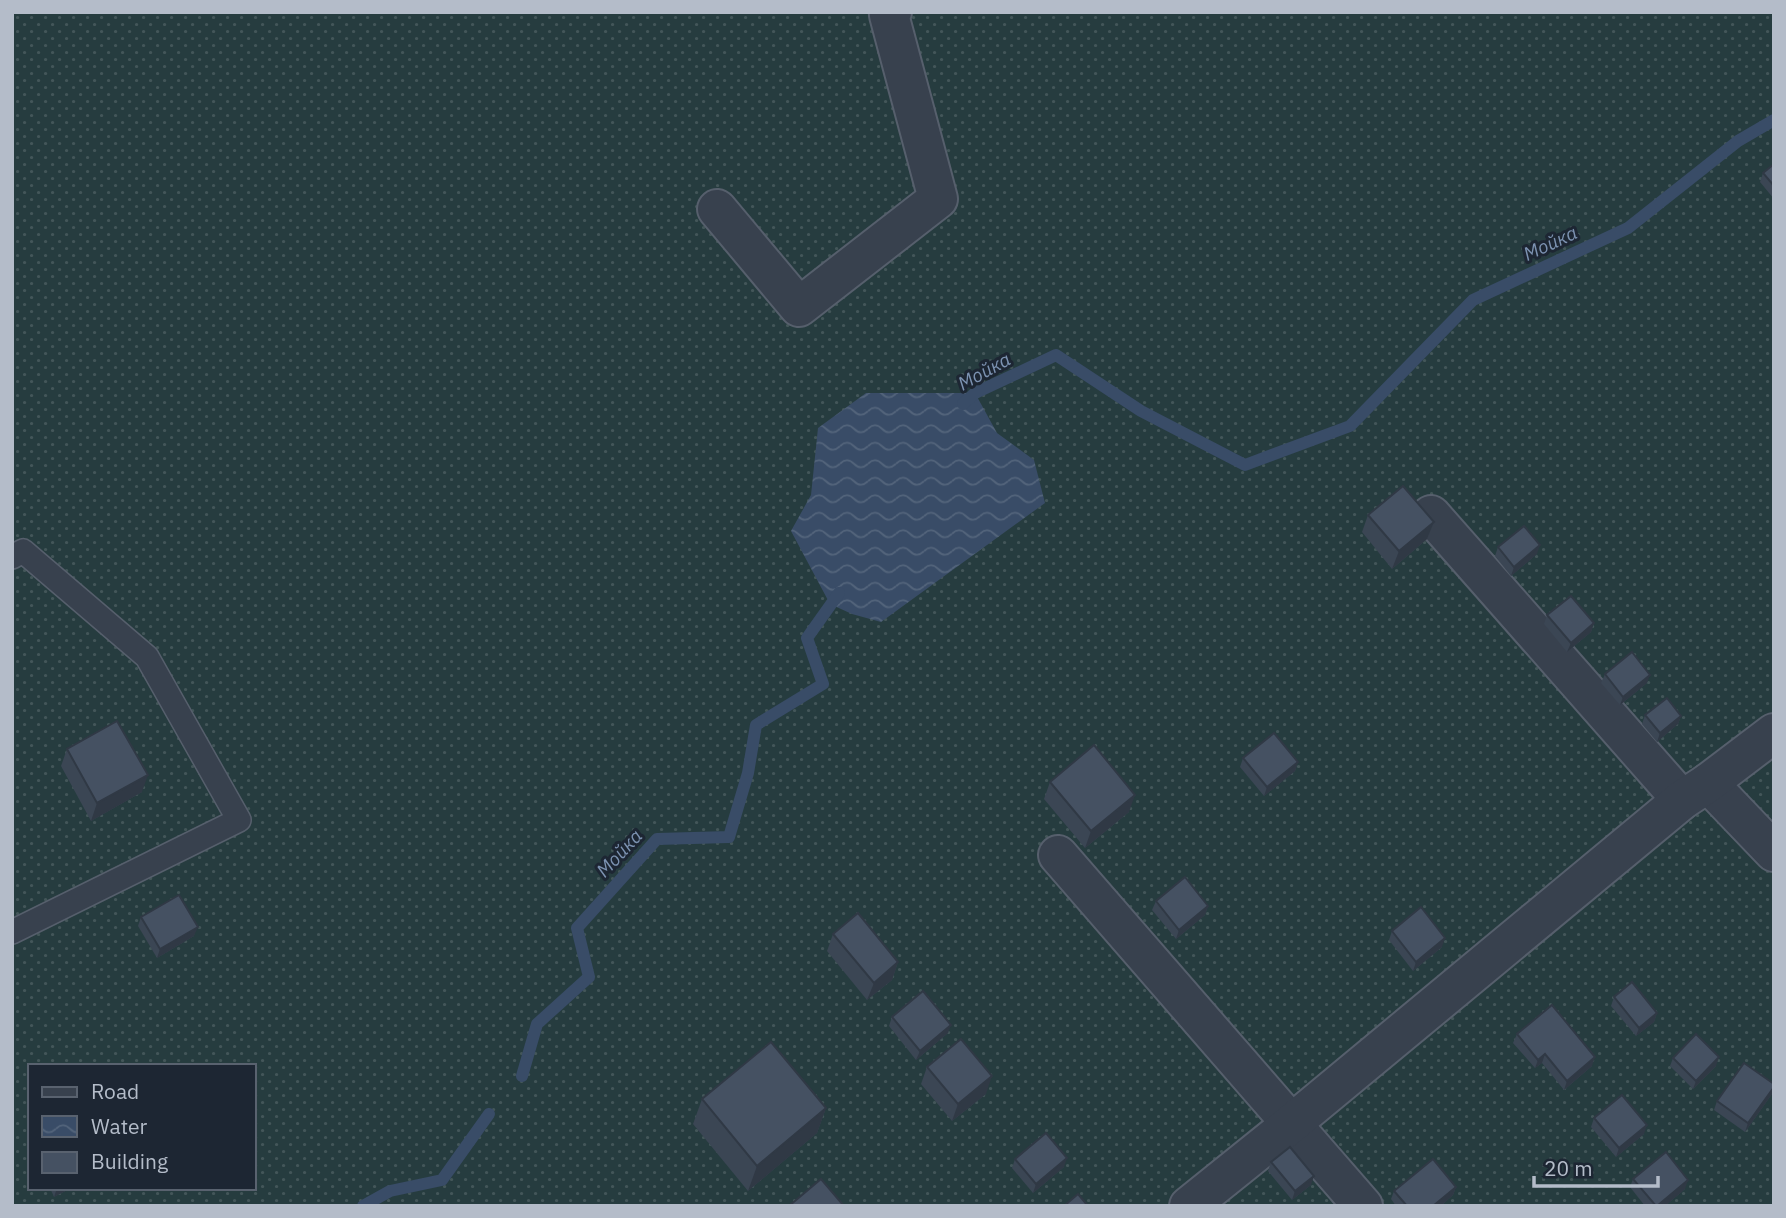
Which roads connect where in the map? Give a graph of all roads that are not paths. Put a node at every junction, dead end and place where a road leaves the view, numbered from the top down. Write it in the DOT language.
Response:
graph roads {
  1 [pos="892,12"];
  2 [pos="717,209"];
  3 [pos="1431,515"];
  4 [pos="12,557"];
  5 [pos="1774,733"];
  6 [pos="1695,791"];
  7 [pos="1774,852"];
  8 [pos="1058,855"];
  9 [pos="12,932"];
  10 [pos="1291,1124"];
  11 [pos="1189,1206"];
  12 [pos="1363,1206"];
  1 -- 2 [label="street"];
  3 -- 6 [label="street"];
  4 -- 9 [label="lane"];
  5 -- 6 [label="street"];
  6 -- 7 [label="street"];
  6 -- 10 [label="street"];
  8 -- 10 [label="street"];
  10 -- 11 [label="street"];
  10 -- 12 [label="street"];
}
